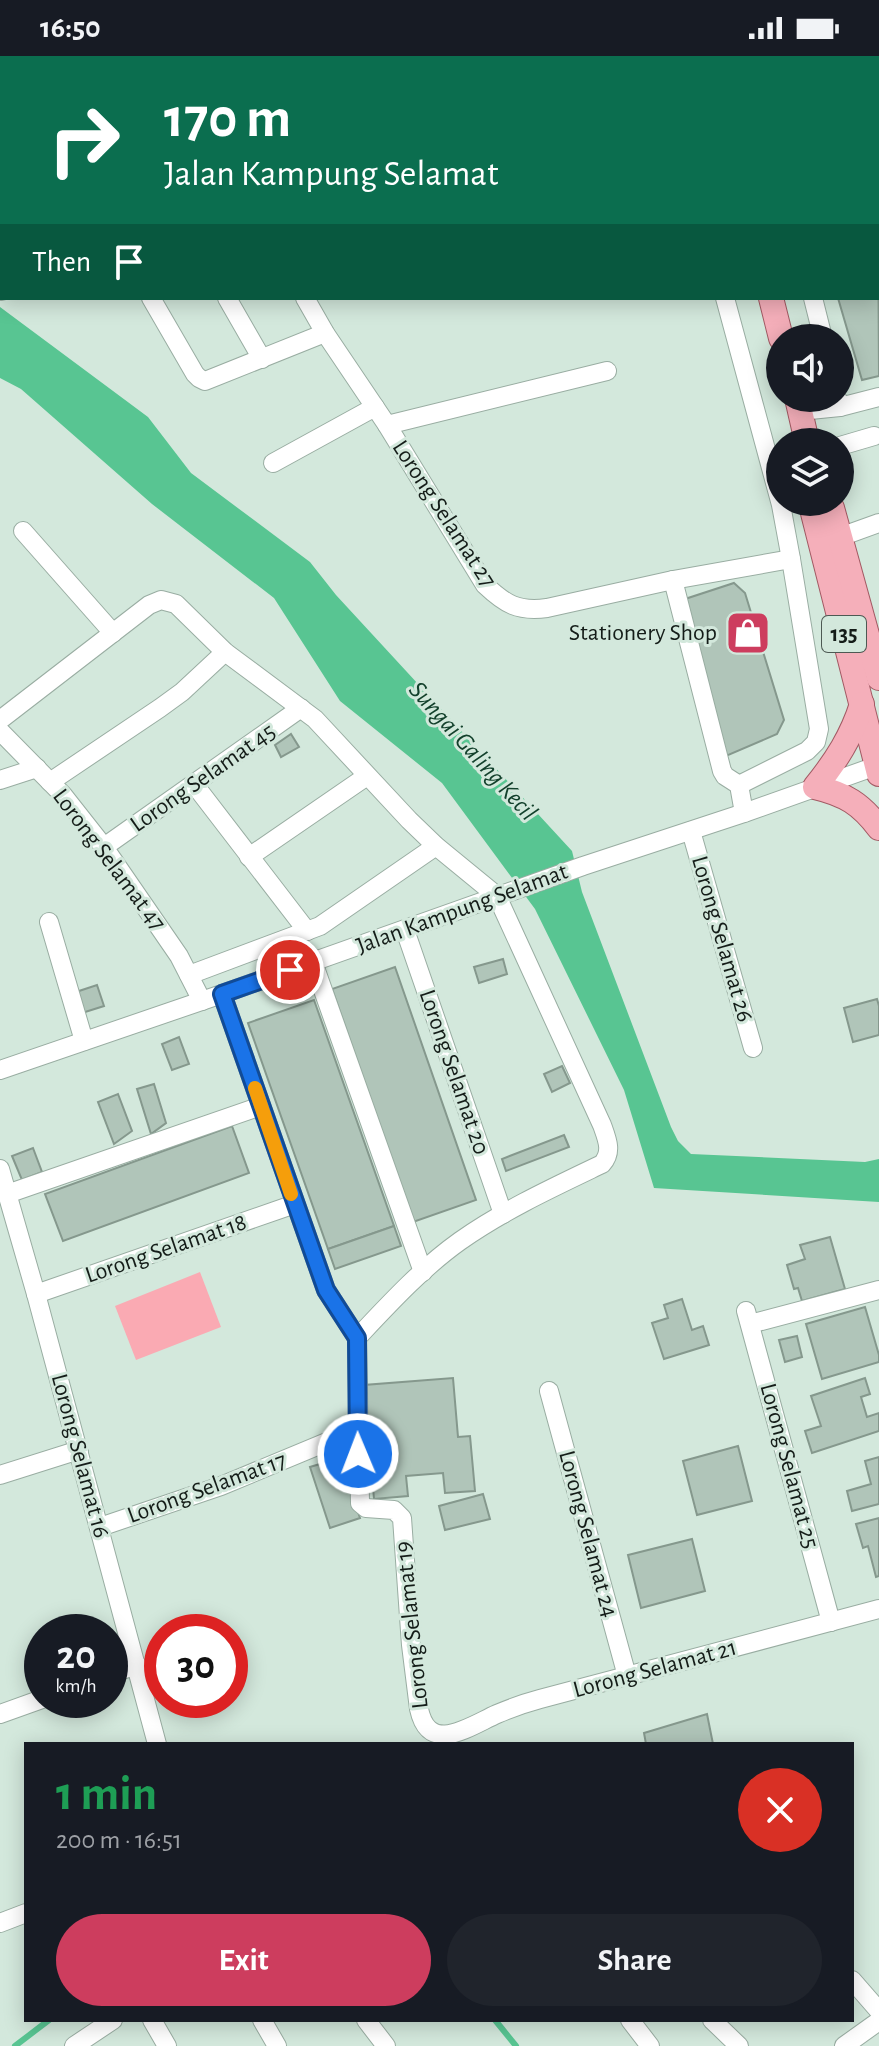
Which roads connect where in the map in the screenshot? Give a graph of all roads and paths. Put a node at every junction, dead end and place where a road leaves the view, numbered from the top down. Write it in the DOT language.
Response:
graph roads {
  1 [pos="152,300"];
  2 [pos="228,300"];
  3 [pos="306,300"];
  4 [pos="726,300"];
  5 [pos="772,300"];
  6 [pos="814,300"];
  7 [pos="778,324"];
  8 [pos="820,324"];
  9 [pos="325,333"];
  10 [pos="262,359"];
  11 [pos="607,371"];
  12 [pos="879,397"];
  13 [pos="854,400"];
  14 [pos="375,407"];
  15 [pos="387,425"];
  16 [pos="874,436"];
  17 [pos="854,442"];
  18 [pos="273,463"];
  19 [pos="814,516"];
  20 [pos="833,516"];
  21 [pos="879,523"];
  22 [pos="23,531"];
  23 [pos="840,537"];
  24 [pos="791,559"];
  25 [pos="673,580"];
  26 [pos="113,633"];
  27 [pos="225,652"];
  28 [pos="879,678"];
  29 [pos="862,704"];
  30 [pos="301,708"];
  31 [pos="0,720"];
  32 [pos="0,731"];
  33 [pos="37,768"];
  34 [pos="878,768"];
  35 [pos="367,776"];
  36 [pos="0,780"];
  37 [pos="50,782"];
  38 [pos="194,784"];
  39 [pos="739,785"];
  40 [pos="815,787"];
  41 [pos="744,813"];
  42 [pos="879,828"];
  43 [pos="691,831"];
  44 [pos="436,846"];
  45 [pos="104,847"];
  46 [pos="249,857"];
  47 [pos="497,896"];
  48 [pos="49,922"];
  49 [pos="405,930"];
  50 [pos="307,931"];
  51 [pos="313,962"];
  52 [pos="189,975"];
  53 [pos="222,994"];
  54 [pos="202,1001"];
  55 [pos="84,1041"];
  56 [pos="753,1048"];
  57 [pos="0,1070"];
  58 [pos="261,1106"];
  59 [pos="0,1169"];
  60 [pos="7,1194"];
  61 [pos="295,1204"];
  62 [pos="503,1214"];
  63 [pos="8,1226"];
  64 [pos="423,1272"];
  65 [pos="879,1290"];
  66 [pos="36,1294"];
  67 [pos="357,1338"];
  68 [pos="549,1391"];
  69 [pos="358,1429"];
  70 [pos="79,1450"];
  71 [pos="0,1475"];
  72 [pos="100,1527"];
  73 [pos="879,1609"];
  74 [pos="831,1622"];
  75 [pos="137,1665"];
  76 [pos="128,1668"];
  77 [pos="627,1676"];
  78 [pos="24,1705"];
  79 [pos="0,1714"];
  80 [pos="434,1733"];
  81 [pos="466,1737"];
  82 [pos="156,1742"];
  83 [pos="24,1914"];
  84 [pos="0,1923"];
  85 [pos="854,1982"];
  86 [pos="879,2011"];
  87 [pos="879,2021"];
  88 [pos="110,2022"];
  89 [pos="153,2022"];
  90 [pos="263,2022"];
  91 [pos="368,2022"];
  92 [pos="632,2022"];
  93 [pos="714,2022"];
  94 [pos="74,2046"];
  95 [pos="167,2046"];
  96 [pos="277,2046"];
  97 [pos="386,2046"];
  98 [pos="650,2046"];
  99 [pos="739,2046"];
  100 [pos="844,2046"];
  1 -- 10 [label="street"];
  2 -- 10 [label="street"];
  3 -- 9 [label="street, Lorong Selamat 27"];
  4 -- 24 [label="street"];
  5 -- 7 [label="main road"];
  6 -- 8 [label="street"];
  9 -- 10 [label="street"];
  9 -- 14 [label="street, Lorong Selamat 27"];
  11 -- 15 [label="street"];
  12 -- 13 [label="street"];
  14 -- 15 [label="street, Lorong Selamat 27"];
  14 -- 18 [label="street"];
  15 -- 25 [label="street, Lorong Selamat 27"];
  16 -- 17 [label="street"];
  19 -- 29 [label="main road, 135"];
  20 -- 23 [label="main road, 135"];
  21 -- 23 [label="street"];
  22 -- 26 [label="street"];
  23 -- 28 [label="main road, 135"];
  24 -- 25 [label="street, Lorong Selamat 27"];
  24 -- 39 [label="street"];
  25 -- 39 [label="street"];
  26 -- 27 [label="street"];
  26 -- 31 [label="street"];
  27 -- 30 [label="street"];
  27 -- 37 [label="street"];
  29 -- 34 [label="main road, 135"];
  29 -- 40 [label="main road"];
  30 -- 35 [label="street"];
  30 -- 38 [label="street, Lorong Selamat 45"];
  32 -- 33 [label="street, Lorong Selamat 47"];
  33 -- 36 [label="street"];
  33 -- 37 [label="street, Lorong Selamat 47"];
  34 -- 40 [label="street, Jalan Kampung Selamat"];
  35 -- 44 [label="street"];
  35 -- 46 [label="street"];
  37 -- 45 [label="street, Lorong Selamat 47"];
  38 -- 45 [label="street, Lorong Selamat 45"];
  38 -- 46 [label="street"];
  39 -- 41 [label="street"];
  40 -- 41 [label="street, Jalan Kampung Selamat"];
  40 -- 42 [label="main road"];
  41 -- 43 [label="street, Jalan Kampung Selamat"];
  43 -- 47 [label="street, Jalan Kampung Selamat"];
  43 -- 56 [label="street, Lorong Selamat 26"];
  44 -- 47 [label="street"];
  44 -- 50 [label="street"];
  45 -- 52 [label="street, Lorong Selamat 47"];
  46 -- 50 [label="street"];
  47 -- 49 [label="street, Jalan Kampung Selamat"];
  47 -- 62 [label="street"];
  48 -- 55 [label="street"];
  49 -- 51 [label="street, Jalan Kampung Selamat"];
  49 -- 62 [label="street, Lorong Selamat 20"];
  50 -- 52 [label="street"];
  51 -- 53 [label="street, Jalan Kampung Selamat"];
  51 -- 64 [label="street"];
  52 -- 54 [label="street, Lorong Selamat 47"];
  53 -- 54 [label="street, Jalan Kampung Selamat"];
  53 -- 58 [label="street"];
  54 -- 55 [label="street, Jalan Kampung Selamat"];
  55 -- 57 [label="street, Jalan Kampung Selamat"];
  58 -- 60 [label="street"];
  58 -- 61 [label="street"];
  59 -- 60 [label="street, Lorong Selamat 16"];
  60 -- 63 [label="street, Lorong Selamat 16"];
  61 -- 66 [label="street, Lorong Selamat 18"];
  61 -- 67 [label="street"];
  62 -- 64 [label="street"];
  63 -- 66 [label="street, Lorong Selamat 16"];
  64 -- 67 [label="street"];
  65 -- 74 [label="street, Lorong Selamat 25"];
  66 -- 70 [label="street, Lorong Selamat 16"];
  67 -- 69 [label="street, Lorong Selamat 19"];
  68 -- 77 [label="street, Lorong Selamat 24"];
  69 -- 72 [label="street, Lorong Selamat 17"];
  69 -- 80 [label="street, Lorong Selamat 19"];
  70 -- 71 [label="street"];
  70 -- 72 [label="street, Lorong Selamat 16"];
  72 -- 75 [label="street, Lorong Selamat 16"];
  73 -- 74 [label="street, Lorong Selamat 21"];
  74 -- 77 [label="street, Lorong Selamat 21"];
  75 -- 76 [label="street"];
  75 -- 82 [label="street, Lorong Selamat 16"];
  77 -- 81 [label="street, Lorong Selamat 21"];
  78 -- 79 [label="street"];
  80 -- 81 [label="street, Lorong Selamat 21"];
  83 -- 84 [label="street"];
  85 -- 86 [label="street"];
  87 -- 100 [label="street"];
  88 -- 94 [label="street"];
  89 -- 95 [label="street"];
  90 -- 96 [label="street"];
  91 -- 97 [label="street"];
  92 -- 98 [label="street"];
  93 -- 99 [label="street"];
}
